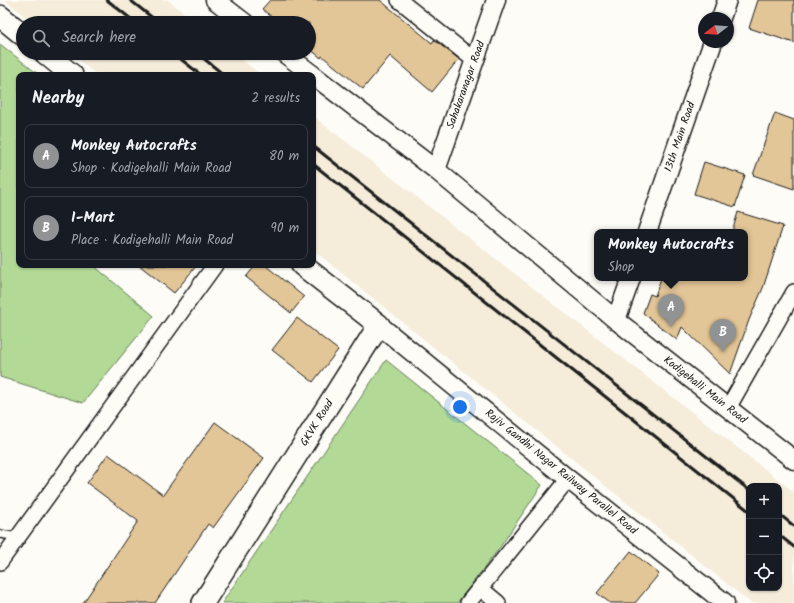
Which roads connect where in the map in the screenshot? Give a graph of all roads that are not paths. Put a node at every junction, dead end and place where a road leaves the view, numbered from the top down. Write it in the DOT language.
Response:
graph roads {
  1 [pos="215,0"];
  2 [pos="399,0"];
  3 [pos="496,0"];
  4 [pos="727,0"];
  5 [pos="723,12"];
  6 [pos="0,16"];
  7 [pos="236,16"];
  8 [pos="16,29"];
  9 [pos="711,48"];
  10 [pos="54,60"];
  11 [pos="293,60"];
  12 [pos="474,60"];
  13 [pos="68,72"];
  14 [pos="309,72"];
  15 [pos="316,77"];
  16 [pos="436,170"];
  17 [pos="648,229"];
  18 [pos="213,268"];
  19 [pos="306,268"];
  20 [pos="630,281"];
  21 [pos="794,292"];
  22 [pos="616,320"];
  23 [pos="379,325"];
  24 [pos="728,408"];
  25 [pos="794,460"];
  26 [pos="568,479"];
  27 [pos="0,534"];
  28 [pos="18,537"];
  29 [pos="0,562"];
  30 [pos="480,588"];
  31 [pos="203,603"];
  32 [pos="468,603"];
  33 [pos="498,603"];
  34 [pos="725,603"];
  1 -- 7 [label="street"];
  2 -- 12 [label="street"];
  3 -- 12 [label="street, Sahakaranagar Road"];
  4 -- 5 [label="street"];
  6 -- 8 [label="main road"];
  9 -- 17 [label="street, 13th Main Road"];
  10 -- 13 [label="main road"];
  11 -- 14 [label="street, Kodigehalli Main Road"];
  12 -- 16 [label="street, Sahakaranagar Road"];
  15 -- 16 [label="street, Kodigehalli Main Road"];
  16 -- 22 [label="street, Kodigehalli Main Road"];
  18 -- 28 [label="street"];
  19 -- 23 [label="main road"];
  20 -- 22 [label="street"];
  21 -- 24 [label="street"];
  22 -- 24 [label="street, Kodigehalli Main Road"];
  23 -- 26 [label="street, Rajiv Gandhi Nagar Railway Parallel Road"];
  23 -- 31 [label="main road, GKVK Road"];
  24 -- 25 [label="street, Kodigehalli Main Road"];
  26 -- 30 [label="street"];
  26 -- 34 [label="street, Rajiv Gandhi Nagar Railway Parallel Road"];
  27 -- 28 [label="lane"];
  28 -- 29 [label="street"];
  30 -- 32 [label="street"];
  30 -- 33 [label="street"];
}
